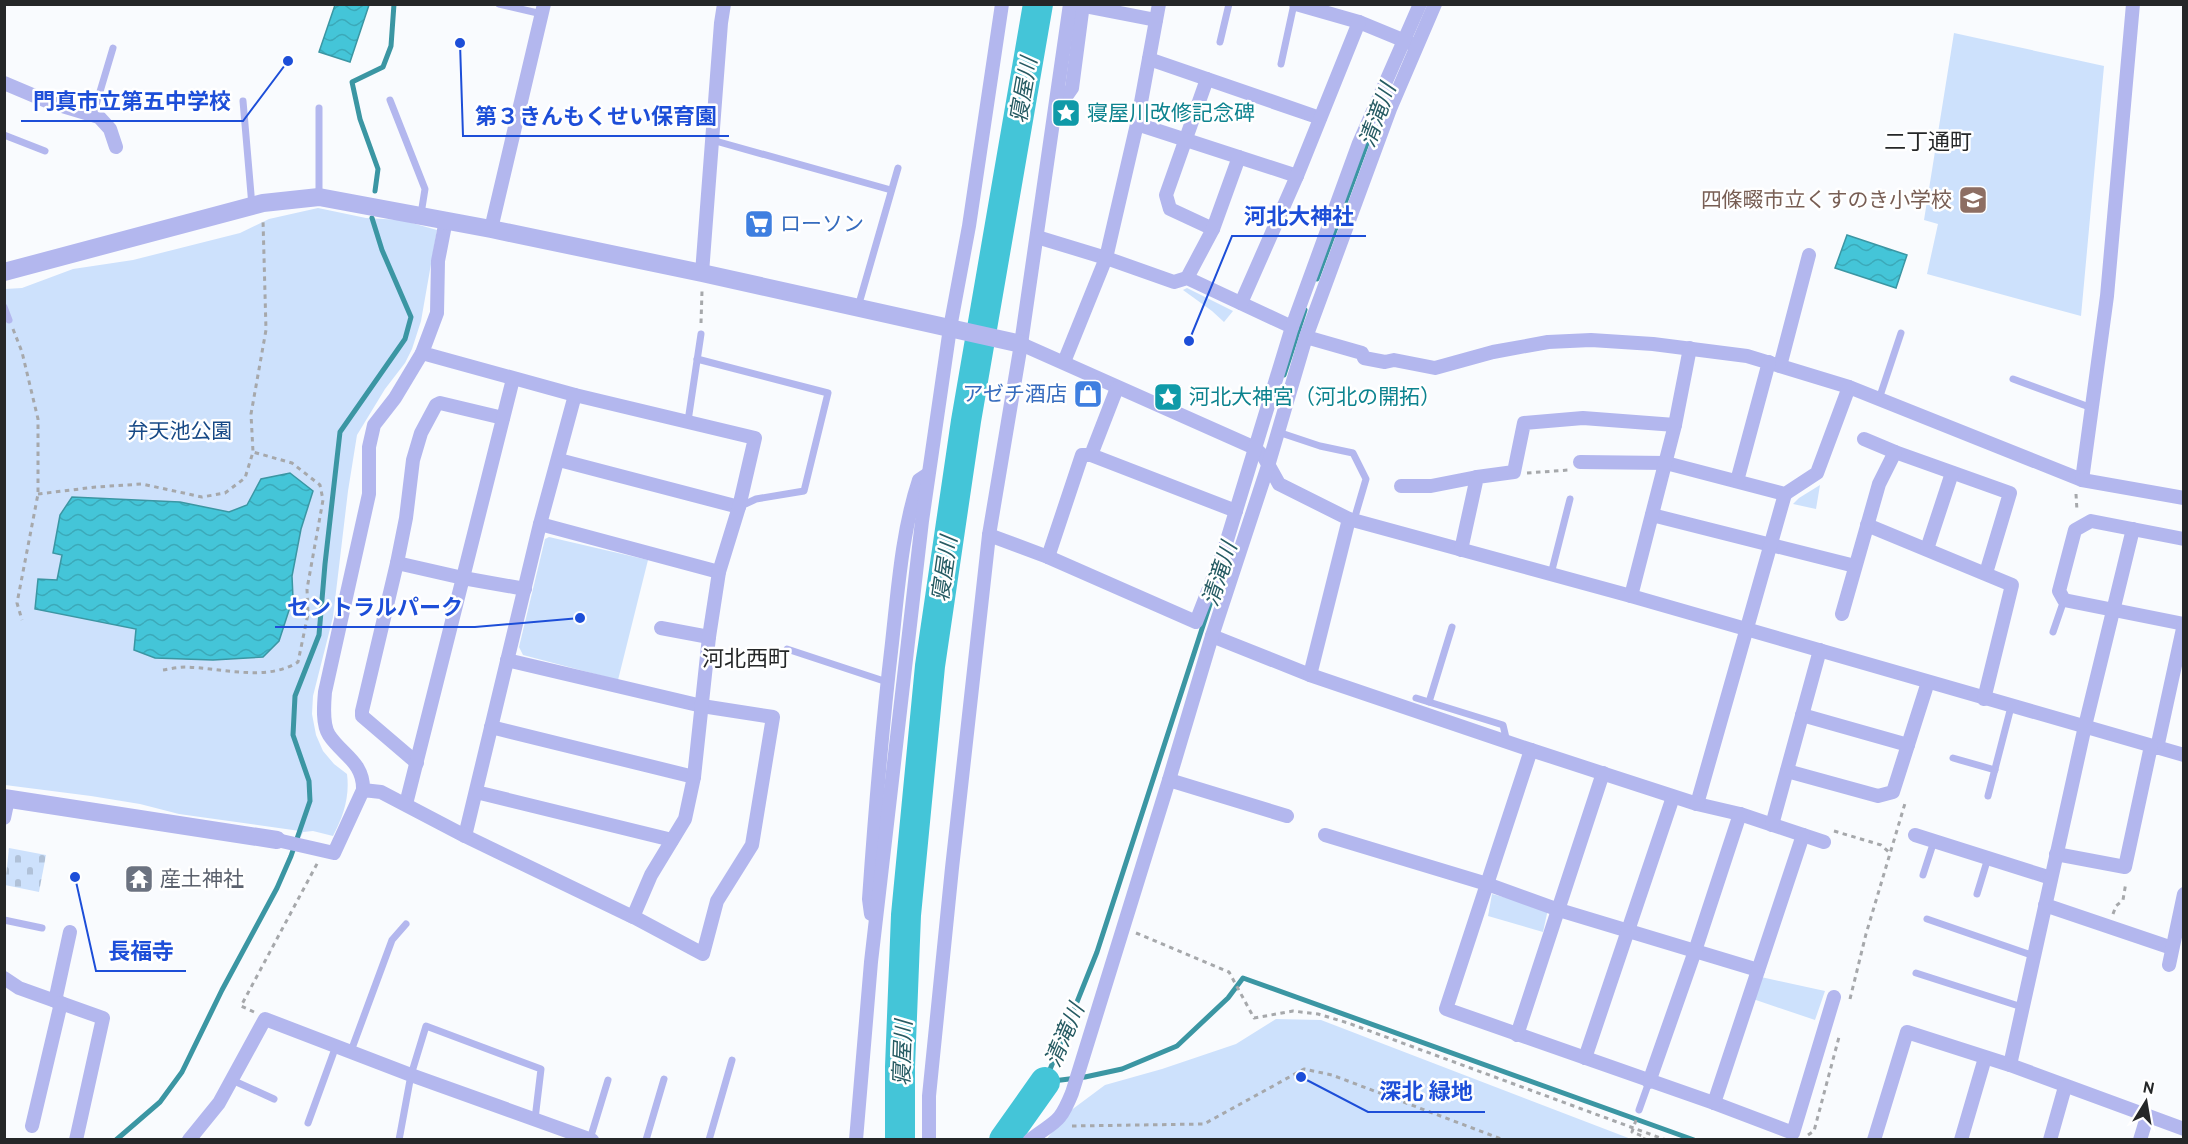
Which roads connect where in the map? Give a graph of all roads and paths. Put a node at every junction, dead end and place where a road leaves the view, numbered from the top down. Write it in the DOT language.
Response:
graph roads {
  1 [pos="499,4"];
  2 [pos="724,4"];
  3 [pos="1002,4"];
  4 [pos="1159,4"];
  5 [pos="1229,4"];
  6 [pos="1295,4"];
  7 [pos="1420,4"];
  8 [pos="1435,4"];
  9 [pos="2133,4"];
  10 [pos="1079,5"];
  11 [pos="543,9"];
  12 [pos="1156,20"];
  13 [pos="1359,22"];
  14 [pos="1403,40"];
  15 [pos="1220,42"];
  16 [pos="1417,46"];
  17 [pos="113,48"];
  18 [pos="1149,59"];
  19 [pos="1281,64"];
  20 [pos="1207,79"];
  21 [pos="4,83"];
  22 [pos="390,100"];
  23 [pos="243,101"];
  24 [pos="319,108"];
  25 [pos="93,115"];
  26 [pos="1320,118"];
  27 [pos="1137,124"];
  28 [pos="4,135"];
  29 [pos="712,140"];
  30 [pos="1185,140"];
  31 [pos="116,147"];
  32 [pos="45,151"];
  33 [pos="1239,158"];
  34 [pos="898,168"];
  35 [pos="1297,176"];
  36 [pos="891,190"];
  37 [pos="320,197"];
  38 [pos="257,205"];
  39 [pos="421,216"];
  40 [pos="446,220"];
  41 [pos="491,229"];
  42 [pos="1213,229"];
  43 [pos="1037,237"];
  44 [pos="1809,255"];
  45 [pos="1106,258"];
  46 [pos="4,272"];
  47 [pos="702,273"];
  48 [pos="1187,278"];
  49 [pos="1241,303"];
  50 [pos="4,307"];
  51 [pos="858,308"];
  52 [pos="9,320"];
  53 [pos="1292,327"];
  54 [pos="954,329"];
  55 [pos="1901,333"];
  56 [pos="701,334"];
  57 [pos="1306,337"];
  58 [pos="1017,343"];
  59 [pos="1689,348"];
  60 [pos="422,353"];
  61 [pos="697,359"];
  62 [pos="1064,362"];
  63 [pos="1775,364"];
  64 [pos="513,379"];
  65 [pos="2013,379"];
  66 [pos="1849,387"];
  67 [pos="1117,388"];
  68 [pos="576,395"];
  69 [pos="1879,399"];
  70 [pos="2091,408"];
  71 [pos="503,418"];
  72 [pos="688,421"];
  73 [pos="1675,425"];
  74 [pos="1278,432"];
  75 [pos="1864,439"];
  76 [pos="1255,448"];
  77 [pos="253,452"];
  78 [pos="1895,452"];
  79 [pos="1091,455"];
  80 [pos="558,460"];
  81 [pos="1580,462"];
  82 [pos="1665,463"];
  83 [pos="1268,466"];
  84 [pos="1514,472"];
  85 [pos="1952,473"];
  86 [pos="928,474"];
  87 [pos="1477,477"];
  88 [pos="2078,478"];
  89 [pos="1737,481"];
  90 [pos="1401,486"];
  91 [pos="38,494"];
  92 [pos="1785,494"];
  93 [pos="2184,498"];
  94 [pos="1570,500"];
  95 [pos="739,507"];
  96 [pos="1236,511"];
  97 [pos="1652,515"];
  98 [pos="1352,519"];
  99 [pos="2087,523"];
  100 [pos="540,524"];
  101 [pos="1867,525"];
  102 [pos="2133,529"];
  103 [pos="988,535"];
  104 [pos="2184,539"];
  105 [pos="1772,545"];
  106 [pos="1928,549"];
  107 [pos="1461,550"];
  108 [pos="1048,557"];
  109 [pos="398,563"];
  110 [pos="1855,566"];
  111 [pos="719,572"];
  112 [pos="1986,573"];
  113 [pos="1551,574"];
  114 [pos="463,578"];
  115 [pos="525,589"];
  116 [pos="1631,596"];
  117 [pos="2064,600"];
  118 [pos="2113,609"];
  119 [pos="1842,614"];
  120 [pos="22,620"];
  121 [pos="2184,624"];
  122 [pos="1452,627"];
  123 [pos="661,628"];
  124 [pos="1746,629"];
  125 [pos="2053,632"];
  126 [pos="1212,636"];
  127 [pos="709,637"];
  128 [pos="788,649"];
  129 [pos="1820,650"];
  130 [pos="507,660"];
  131 [pos="163,669"];
  132 [pos="1310,675"];
  133 [pos="887,682"];
  134 [pos="1928,682"];
  135 [pos="2177,686"];
  136 [pos="1416,698"];
  137 [pos="1984,699"];
  138 [pos="1429,702"];
  139 [pos="702,706"];
  140 [pos="2011,707"];
  141 [pos="1802,715"];
  142 [pos="2085,726"];
  143 [pos="491,727"];
  144 [pos="1508,742"];
  145 [pos="1908,745"];
  146 [pos="2154,747"];
  147 [pos="1531,750"];
  148 [pos="2184,755"];
  149 [pos="1953,758"];
  150 [pos="417,763"];
  151 [pos="1995,770"];
  152 [pos="1787,771"];
  153 [pos="1603,773"];
  154 [pos="694,777"];
  155 [pos="1170,780"];
  156 [pos="363,790"];
  157 [pos="476,792"];
  158 [pos="1908,795"];
  159 [pos="1673,796"];
  160 [pos="1988,796"];
  161 [pos="6,799"];
  162 [pos="406,804"];
  163 [pos="1697,804"];
  164 [pos="1740,814"];
  165 [pos="1287,816"];
  166 [pos="4,818"];
  167 [pos="1772,825"];
  168 [pos="1325,835"];
  169 [pos="1803,835"];
  170 [pos="1915,835"];
  171 [pos="465,836"];
  172 [pos="277,840"];
  173 [pos="672,840"];
  174 [pos="1934,841"];
  175 [pos="1824,842"];
  176 [pos="2056,854"];
  177 [pos="1988,858"];
  178 [pos="309,860"];
  179 [pos="2125,867"];
  180 [pos="1923,875"];
  181 [pos="2051,878"];
  182 [pos="1487,884"];
  183 [pos="1977,894"];
  184 [pos="2184,894"];
  185 [pos="2045,905"];
  186 [pos="1559,910"];
  187 [pos="630,915"];
  188 [pos="1927,919"];
  189 [pos="4,920"];
  190 [pos="406,924"];
  191 [pos="1123,927"];
  192 [pos="2109,927"];
  193 [pos="42,928"];
  194 [pos="1628,931"];
  195 [pos="70,932"];
  196 [pos="874,934"];
  197 [pos="2172,948"];
  198 [pos="1695,951"];
  199 [pos="2034,956"];
  200 [pos="2169,965"];
  201 [pos="1758,970"];
  202 [pos="1916,973"];
  203 [pos="4,978"];
  204 [pos="1834,997"];
  205 [pos="58,1002"];
  206 [pos="2022,1007"];
  207 [pos="1847,1008"];
  208 [pos="268,1020"];
  209 [pos="1841,1030"];
  210 [pos="1517,1035"];
  211 [pos="336,1046"];
  212 [pos="351,1052"];
  213 [pos="1585,1058"];
  214 [pos="1985,1058"];
  215 [pos="732,1060"];
  216 [pos="2010,1065"];
  217 [pos="411,1075"];
  218 [pos="664,1079"];
  219 [pos="231,1080"];
  220 [pos="608,1080"];
  221 [pos="1649,1082"];
  222 [pos="2065,1087"];
  223 [pos="274,1099"];
  224 [pos="1714,1103"];
  225 [pos="1639,1110"];
  226 [pos="2147,1117"];
  227 [pos="535,1119"];
  228 [pos="308,1123"];
  229 [pos="32,1126"];
  230 [pos="1052,1126"];
  231 [pos="1633,1127"];
  232 [pos="2184,1129"];
  233 [pos="1792,1137"];
  234 [pos="192,1138"];
  235 [pos="591,1139"];
  236 [pos="76,1140"];
  237 [pos="399,1140"];
  238 [pos="646,1140"];
  239 [pos="709,1140"];
  240 [pos="856,1140"];
  241 [pos="929,1140"];
  242 [pos="1030,1140"];
  243 [pos="1504,1140"];
  244 [pos="1644,1140"];
  245 [pos="1666,1140"];
  246 [pos="1874,1140"];
  247 [pos="1961,1140"];
  248 [pos="2050,1140"];
  249 [pos="2140,1140"];
  1 -- 11 [label="lane"];
  2 -- 29 [label="street"];
  3 -- 54 [label="street"];
  4 -- 12 [label="street"];
  5 -- 15 [label="lane"];
  6 -- 13 [label="street"];
  6 -- 19 [label="lane"];
  7 -- 14 [label="street"];
  8 -- 16 [label="street"];
  9 -- 70 [label="street"];
  10 -- 12 [label="street"];
  10 -- 43 [label="street"];
  11 -- 41 [label="street"];
  12 -- 18 [label="street"];
  13 -- 14 [label="street"];
  13 -- 26 [label="street"];
  14 -- 16 [label="street"];
  14 -- 53 [label="street"];
  16 -- 57 [label="street"];
  17 -- 25 [label="lane"];
  18 -- 20 [label="street"];
  18 -- 27 [label="street"];
  20 -- 26 [label="street"];
  20 -- 30 [label="street"];
  21 -- 25 [label="street"];
  22 -- 39 [label="lane"];
  23 -- 38 [label="lane"];
  24 -- 37 [label="lane"];
  25 -- 31 [label="street"];
  26 -- 35 [label="street"];
  27 -- 30 [label="street"];
  27 -- 45 [label="street"];
  28 -- 32 [label="lane"];
  29 -- 36 [label="lane"];
  29 -- 47 [label="street"];
  30 -- 33 [label="street"];
  30 -- 42 [label="street"];
  33 -- 35 [label="street"];
  33 -- 42 [label="street"];
  34 -- 36 [label="lane"];
  35 -- 49 [label="street"];
  36 -- 51 [label="lane"];
  37 -- 38 [label="street"];
  37 -- 39 [label="street"];
  38 -- 46 [label="street"];
  38 -- 77 [label="path"];
  39 -- 40 [label="street"];
  40 -- 41 [label="street"];
  40 -- 60 [label="street"];
  41 -- 47 [label="street"];
  42 -- 48 [label="street"];
  43 -- 45 [label="street"];
  43 -- 58 [label="street"];
  44 -- 63 [label="street"];
  45 -- 48 [label="street"];
  45 -- 62 [label="street"];
  47 -- 51 [label="street"];
  47 -- 56 [label="path"];
  48 -- 49 [label="street"];
  49 -- 53 [label="street"];
  50 -- 52 [label="lane"];
  51 -- 54 [label="street"];
  52 -- 91 [label="path"];
  53 -- 76 [label="street"];
  54 -- 58 [label="street"];
  54 -- 86 [label="street"];
  55 -- 69 [label="lane"];
  56 -- 61 [label="lane"];
  57 -- 59 [label="street"];
  57 -- 74 [label="street"];
  58 -- 62 [label="street"];
  58 -- 103 [label="street"];
  59 -- 63 [label="street"];
  59 -- 73 [label="street"];
  60 -- 64 [label="street"];
  60 -- 156 [label="street"];
  61 -- 72 [label="lane"];
  61 -- 95 [label="lane"];
  62 -- 67 [label="street"];
  63 -- 66 [label="street"];
  63 -- 89 [label="street"];
  64 -- 68 [label="street"];
  64 -- 71 [label="street"];
  65 -- 70 [label="lane"];
  66 -- 69 [label="street"];
  66 -- 92 [label="street"];
  67 -- 76 [label="street"];
  67 -- 79 [label="street"];
  68 -- 72 [label="street"];
  68 -- 80 [label="street"];
  69 -- 88 [label="street"];
  70 -- 88 [label="street"];
  71 -- 109 [label="street"];
  71 -- 114 [label="street"];
  72 -- 95 [label="street"];
  73 -- 82 [label="street"];
  73 -- 84 [label="street"];
  74 -- 83 [label="street"];
  74 -- 98 [label="lane"];
  75 -- 78 [label="street"];
  76 -- 83 [label="street"];
  76 -- 96 [label="street"];
  77 -- 91 [label="path"];
  77 -- 131 [label="path"];
  78 -- 85 [label="street"];
  78 -- 101 [label="street"];
  79 -- 96 [label="street"];
  79 -- 108 [label="street"];
  80 -- 95 [label="street"];
  80 -- 100 [label="street"];
  81 -- 82 [label="street"];
  81 -- 84 [label="path"];
  82 -- 89 [label="street"];
  82 -- 97 [label="street"];
  83 -- 98 [label="street"];
  83 -- 126 [label="street"];
  84 -- 87 [label="street"];
  85 -- 106 [label="street"];
  85 -- 112 [label="street"];
  86 -- 133 [label="street"];
  86 -- 196 [label="street"];
  87 -- 90 [label="street"];
  87 -- 107 [label="street"];
  88 -- 93 [label="street"];
  88 -- 99 [label="path"];
  89 -- 92 [label="street"];
  91 -- 120 [label="path"];
  92 -- 105 [label="street"];
  94 -- 113 [label="lane"];
  95 -- 111 [label="street"];
  96 -- 108 [label="street"];
  97 -- 105 [label="street"];
  97 -- 116 [label="street"];
  98 -- 107 [label="street"];
  98 -- 132 [label="street"];
  99 -- 102 [label="street"];
  99 -- 117 [label="street"];
  100 -- 111 [label="street"];
  100 -- 115 [label="street"];
  101 -- 106 [label="street"];
  101 -- 110 [label="street"];
  102 -- 104 [label="street"];
  102 -- 118 [label="street"];
  103 -- 108 [label="street"];
  103 -- 241 [label="street"];
  105 -- 110 [label="street"];
  105 -- 124 [label="street"];
  106 -- 112 [label="street"];
  107 -- 113 [label="street"];
  109 -- 114 [label="street"];
  109 -- 150 [label="street"];
  110 -- 119 [label="street"];
  111 -- 127 [label="street"];
  112 -- 137 [label="street"];
  113 -- 116 [label="street"];
  114 -- 115 [label="street"];
  114 -- 150 [label="street"];
  115 -- 130 [label="street"];
  116 -- 124 [label="street"];
  117 -- 118 [label="street"];
  117 -- 125 [label="lane"];
  118 -- 121 [label="street"];
  118 -- 142 [label="street"];
  121 -- 135 [label="street"];
  122 -- 138 [label="lane"];
  123 -- 127 [label="street"];
  124 -- 129 [label="street"];
  124 -- 163 [label="street"];
  126 -- 132 [label="street"];
  126 -- 155 [label="street"];
  127 -- 139 [label="street"];
  128 -- 133 [label="lane"];
  129 -- 134 [label="street"];
  129 -- 141 [label="street"];
  130 -- 139 [label="street"];
  130 -- 143 [label="street"];
  132 -- 144 [label="street"];
  133 -- 196 [label="street"];
  134 -- 137 [label="street"];
  134 -- 145 [label="street"];
  135 -- 146 [label="street"];
  136 -- 138 [label="lane"];
  137 -- 140 [label="street"];
  138 -- 144 [label="lane"];
  139 -- 154 [label="street"];
  139 -- 187 [label="street"];
  140 -- 142 [label="street"];
  140 -- 151 [label="lane"];
  141 -- 145 [label="street"];
  141 -- 152 [label="street"];
  142 -- 146 [label="street"];
  142 -- 176 [label="street"];
  143 -- 154 [label="street"];
  143 -- 157 [label="street"];
  144 -- 147 [label="street"];
  145 -- 152 [label="street"];
  146 -- 148 [label="street"];
  146 -- 179 [label="street"];
  147 -- 153 [label="street"];
  147 -- 182 [label="street"];
  149 -- 151 [label="lane"];
  150 -- 162 [label="street"];
  151 -- 160 [label="lane"];
  152 -- 167 [label="street"];
  153 -- 159 [label="street"];
  153 -- 186 [label="street"];
  154 -- 173 [label="street"];
  155 -- 165 [label="street"];
  155 -- 191 [label="street"];
  156 -- 162 [label="street"];
  156 -- 172 [label="street"];
  157 -- 171 [label="street"];
  157 -- 173 [label="street"];
  158 -- 207 [label="path"];
  159 -- 163 [label="street"];
  159 -- 194 [label="street"];
  161 -- 166 [label="street"];
  161 -- 172 [label="street"];
  162 -- 171 [label="street"];
  163 -- 164 [label="street"];
  164 -- 167 [label="street"];
  164 -- 198 [label="street"];
  167 -- 169 [label="street"];
  168 -- 182 [label="street"];
  169 -- 175 [label="street"];
  169 -- 201 [label="street"];
  170 -- 174 [label="street"];
  171 -- 187 [label="street"];
  173 -- 187 [label="street"];
  174 -- 177 [label="street"];
  174 -- 180 [label="lane"];
  176 -- 179 [label="street"];
  176 -- 181 [label="street"];
  177 -- 181 [label="street"];
  177 -- 183 [label="lane"];
  178 -- 208 [label="path"];
  179 -- 192 [label="path"];
  181 -- 185 [label="street"];
  182 -- 186 [label="street"];
  182 -- 210 [label="street"];
  184 -- 197 [label="street"];
  185 -- 192 [label="street"];
  185 -- 199 [label="street"];
  186 -- 194 [label="street"];
  186 -- 210 [label="street"];
  188 -- 199 [label="lane"];
  189 -- 193 [label="lane"];
  190 -- 212 [label="lane"];
  191 -- 230 [label="street"];
  191 -- 231 [label="path"];
  192 -- 197 [label="street"];
  194 -- 198 [label="street"];
  194 -- 213 [label="street"];
  195 -- 205 [label="street"];
  196 -- 240 [label="street"];
  197 -- 200 [label="street"];
  198 -- 201 [label="street"];
  198 -- 221 [label="street"];
  199 -- 206 [label="street"];
  201 -- 224 [label="street"];
  202 -- 206 [label="lane"];
  203 -- 205 [label="street"];
  204 -- 233 [label="street"];
  205 -- 229 [label="street"];
  205 -- 236 [label="street"];
  206 -- 216 [label="street"];
  208 -- 211 [label="street"];
  208 -- 219 [label="street"];
  209 -- 233 [label="path"];
  210 -- 213 [label="street"];
  211 -- 212 [label="street"];
  211 -- 228 [label="lane"];
  212 -- 217 [label="street"];
  213 -- 221 [label="street"];
  214 -- 216 [label="street"];
  214 -- 246 [label="street"];
  214 -- 247 [label="street"];
  215 -- 239 [label="lane"];
  216 -- 222 [label="street"];
  217 -- 227 [label="street"];
  217 -- 227 [label="lane"];
  217 -- 237 [label="lane"];
  218 -- 238 [label="lane"];
  219 -- 223 [label="lane"];
  219 -- 234 [label="street"];
  220 -- 235 [label="lane"];
  221 -- 224 [label="street"];
  221 -- 225 [label="lane"];
  222 -- 226 [label="street"];
  222 -- 248 [label="street"];
  224 -- 233 [label="street"];
  226 -- 232 [label="street"];
  226 -- 249 [label="street"];
  227 -- 235 [label="street"];
  230 -- 242 [label="street"];
  230 -- 243 [label="path"];
  231 -- 244 [label="path"];
  231 -- 245 [label="path"];
}
